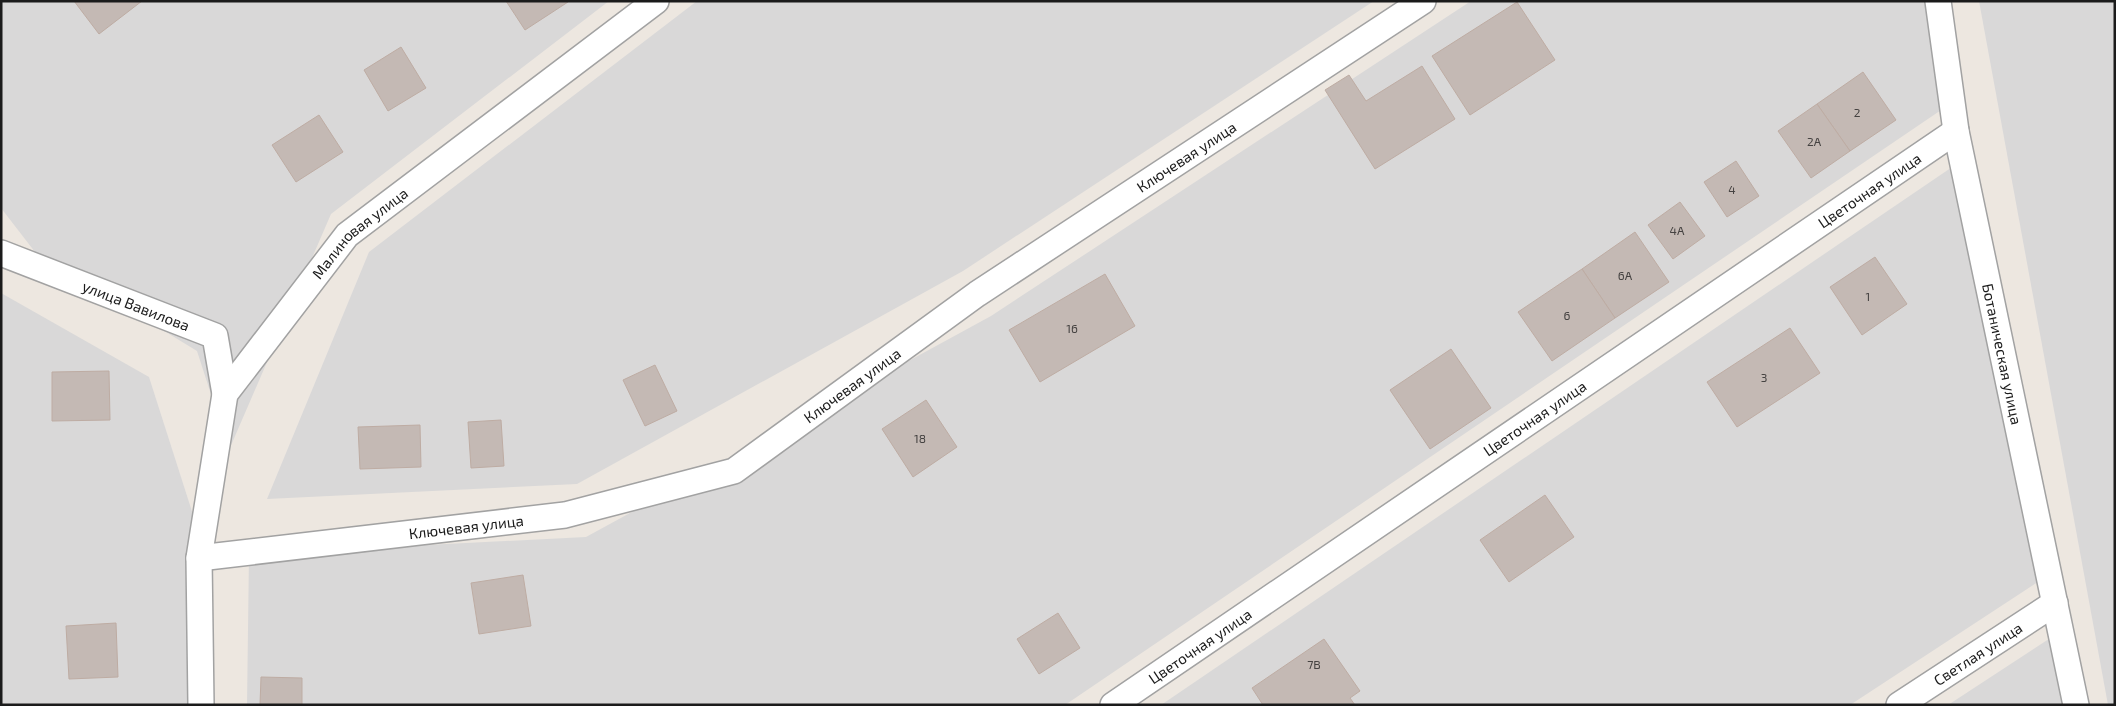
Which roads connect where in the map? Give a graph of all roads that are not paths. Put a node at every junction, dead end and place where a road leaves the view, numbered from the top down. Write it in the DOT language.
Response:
graph roads {
  1 [pos="656,1"];
  2 [pos="1423,1"];
  3 [pos="1938,1"];
  4 [pos="1956,131"];
  5 [pos="1,253"];
  6 [pos="225,394"];
  7 [pos="199,558"];
  8 [pos="2055,603"];
  9 [pos="202,705"];
  10 [pos="1113,705"];
  11 [pos="1899,705"];
  12 [pos="2076,705"];
  1 -- 6 [label="street, Малиновая улица"];
  2 -- 7 [label="street, Ключевая улица"];
  3 -- 4 [label="street, Ботаническая улица"];
  4 -- 8 [label="street, Ботаническая улица"];
  4 -- 10 [label="street, Цветочная улица"];
  5 -- 6 [label="street, улица Вавилова"];
  6 -- 7 [label="street, Малиновая улица"];
  7 -- 9 [label="street"];
  8 -- 11 [label="street, Светлая улица"];
  8 -- 12 [label="street, Ботаническая улица"];
}
